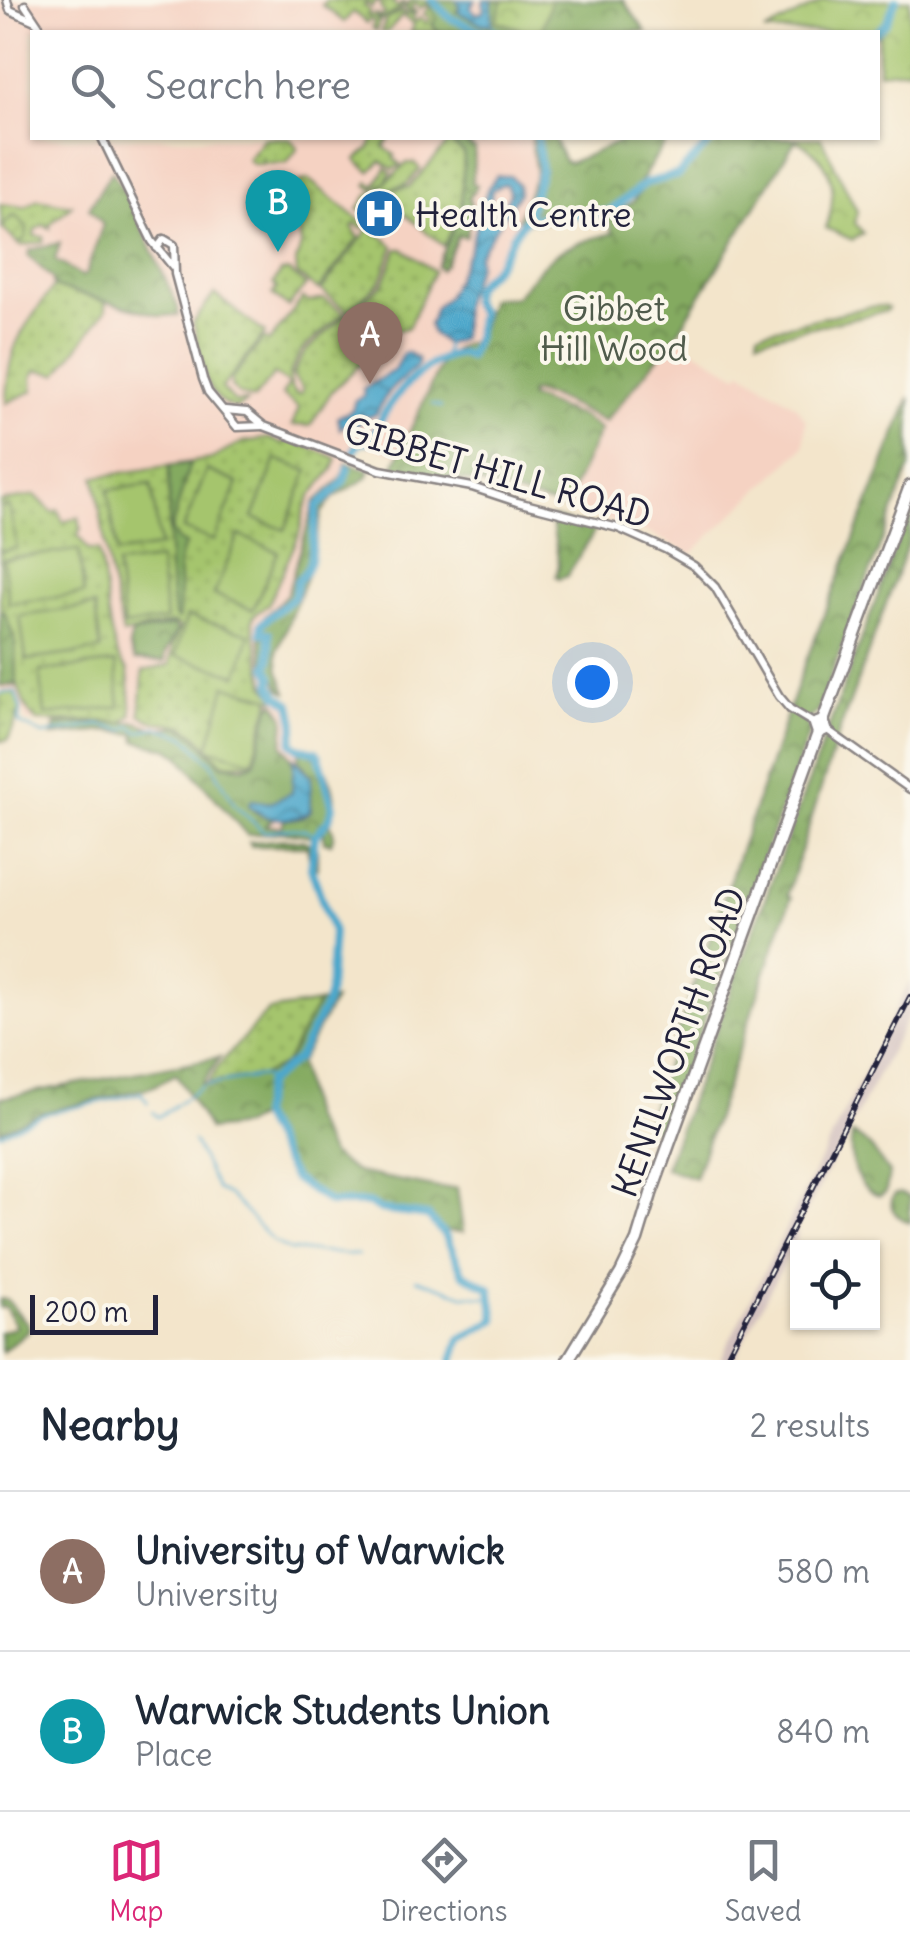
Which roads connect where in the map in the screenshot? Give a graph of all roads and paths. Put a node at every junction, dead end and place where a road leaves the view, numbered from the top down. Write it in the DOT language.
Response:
graph roads {
  1 [pos="8,0"];
  2 [pos="23,6"];
  3 [pos="42,30"];
  4 [pos="102,140"];
  5 [pos="160,244"];
  6 [pos="174,251"];
  7 [pos="164,256"];
  8 [pos="174,269"];
  9 [pos="225,410"];
  10 [pos="239,412"];
  11 [pos="234,421"];
  12 [pos="251,423"];
  13 [pos="910,486"];
  14 [pos="820,727"];
  15 [pos="910,789"];
  16 [pos="568,1360"];
  1 -- 2 [label="street"];
  2 -- 3 [label="street"];
  4 -- 5 [label="street"];
  5 -- 6 [label="street"];
  5 -- 7 [label="street"];
  6 -- 7 [label="street"];
  6 -- 8 [label="street"];
  7 -- 8 [label="street"];
  8 -- 9 [label="street"];
  9 -- 10 [label="street"];
  9 -- 11 [label="street"];
  10 -- 11 [label="street"];
  10 -- 12 [label="street"];
  11 -- 12 [label="street"];
  12 -- 14 [label="street, GIBBET HILL ROAD"];
  13 -- 14 [label="main road, KENILWORTH ROAD"];
  14 -- 15 [label="street, GIBBET HILL ROAD"];
  14 -- 16 [label="main road, KENILWORTH ROAD"];
}
